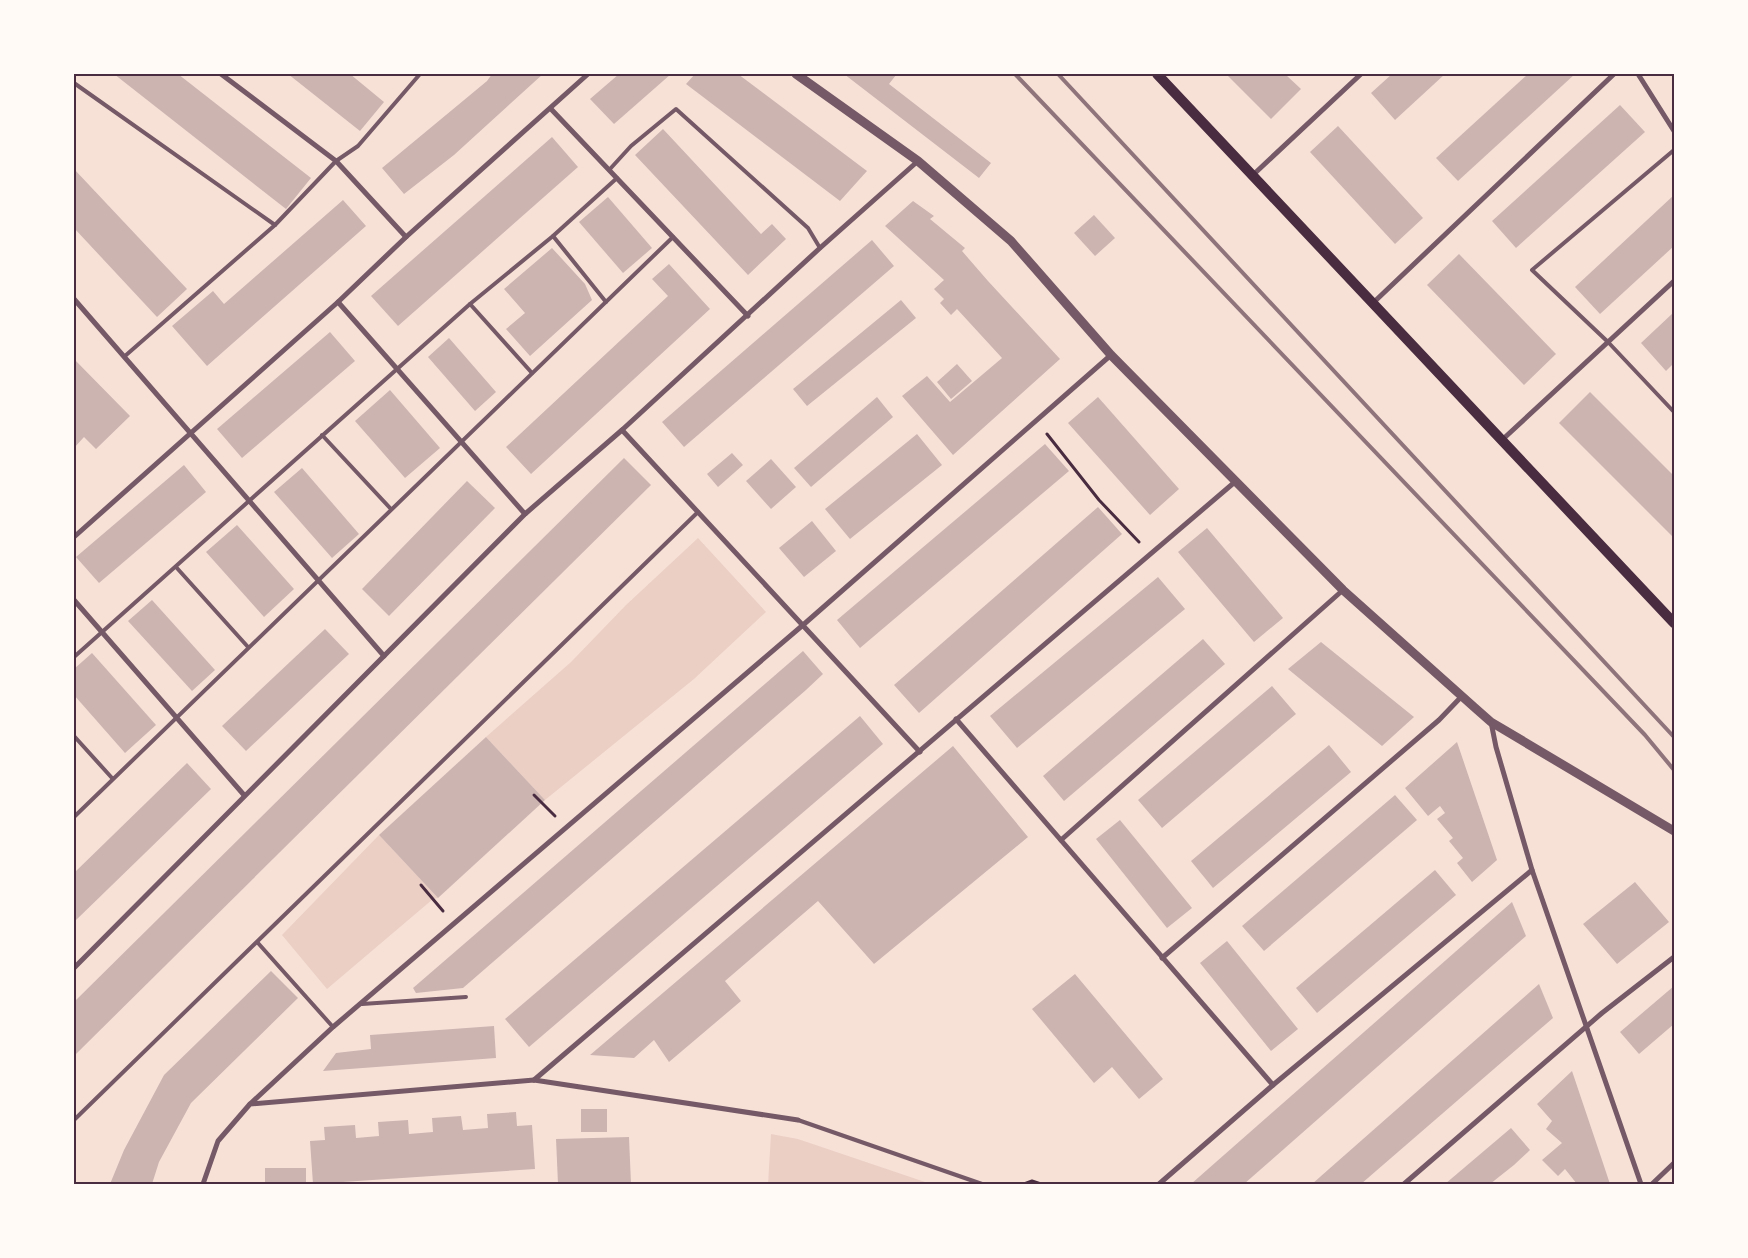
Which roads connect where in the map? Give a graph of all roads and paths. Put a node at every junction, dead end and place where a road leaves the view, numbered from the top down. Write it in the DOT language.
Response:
graph roads {
  1 [pos="220,74"];
  2 [pos="420,74"];
  3 [pos="588,74"];
  4 [pos="796,74"];
  5 [pos="1157,74"];
  6 [pos="1361,74"];
  7 [pos="1614,74"];
  8 [pos="1638,74"];
  9 [pos="74,83"];
  10 [pos="551,109"];
  11 [pos="1674,131"];
  12 [pos="1674,150"];
  13 [pos="336,161"];
  14 [pos="918,161"];
  15 [pos="610,169"];
  16 [pos="1254,174"];
  17 [pos="617,178"];
  18 [pos="275,225"];
  19 [pos="553,236"];
  20 [pos="406,237"];
  21 [pos="674,237"];
  22 [pos="820,248"];
  23 [pos="1674,281"];
  24 [pos="74,299"];
  25 [pos="338,302"];
  26 [pos="606,302"];
  27 [pos="1373,303"];
  28 [pos="470,304"];
  29 [pos="748,316"];
  30 [pos="1608,342"];
  31 [pos="1112,355"];
  32 [pos="125,356"];
  33 [pos="397,370"];
  34 [pos="532,373"];
  35 [pos="1674,412"];
  36 [pos="1038,422"];
  37 [pos="622,430"];
  38 [pos="191,431"];
  39 [pos="322,435"];
  40 [pos="1502,440"];
  41 [pos="460,442"];
  42 [pos="1236,480"];
  43 [pos="250,500"];
  44 [pos="391,509"];
  45 [pos="698,512"];
  46 [pos="524,514"];
  47 [pos="74,537"];
  48 [pos="1150,555"];
  49 [pos="176,567"];
  50 [pos="318,579"];
  51 [pos="1343,590"];
  52 [pos="74,600"];
  53 [pos="1674,624"];
  54 [pos="803,625"];
  55 [pos="101,633"];
  56 [pos="248,647"];
  57 [pos="384,656"];
  58 [pos="74,658"];
  59 [pos="1462,696"];
  60 [pos="174,718"];
  61 [pos="956,720"];
  62 [pos="1491,722"];
  63 [pos="74,736"];
  64 [pos="920,752"];
  65 [pos="112,778"];
  66 [pos="244,795"];
  67 [pos="534,795"];
  68 [pos="74,817"];
  69 [pos="565,827"];
  70 [pos="1674,831"];
  71 [pos="1061,840"];
  72 [pos="1532,870"];
  73 [pos="421,885"];
  74 [pos="453,924"];
  75 [pos="258,943"];
  76 [pos="1674,957"];
  77 [pos="1162,958"];
  78 [pos="74,968"];
  79 [pos="466,997"];
  80 [pos="362,1004"];
  81 [pos="332,1027"];
  82 [pos="1588,1027"];
  83 [pos="534,1080"];
  84 [pos="1273,1085"];
  85 [pos="250,1104"];
  86 [pos="74,1120"];
  87 [pos="798,1120"];
  88 [pos="1674,1163"];
  89 [pos="203,1184"];
  90 [pos="982,1184"];
  91 [pos="1024,1184"];
  92 [pos="1041,1184"];
  93 [pos="1159,1184"];
  94 [pos="1404,1184"];
  95 [pos="1641,1184"];
  96 [pos="1652,1184"];
  1 -- 13 [label="street"];
  2 -- 13 [label="lane"];
  3 -- 10 [label="street"];
  4 -- 14 [label="street"];
  5 -- 16 [label="main road"];
  6 -- 16 [label="street"];
  7 -- 27 [label="street"];
  8 -- 11 [label="street"];
  9 -- 18 [label="lane"];
  10 -- 15 [label="street"];
  10 -- 20 [label="street"];
  12 -- 30 [label="lane"];
  13 -- 18 [label="lane"];
  13 -- 20 [label="street"];
  14 -- 22 [label="street"];
  14 -- 31 [label="street"];
  15 -- 17 [label="street"];
  15 -- 22 [label="lane"];
  16 -- 27 [label="main road"];
  17 -- 19 [label="lane"];
  17 -- 21 [label="street"];
  18 -- 32 [label="lane"];
  19 -- 26 [label="lane"];
  19 -- 28 [label="lane"];
  20 -- 25 [label="street"];
  21 -- 26 [label="lane"];
  21 -- 29 [label="street"];
  22 -- 29 [label="street"];
  23 -- 30 [label="street"];
  24 -- 32 [label="street"];
  25 -- 33 [label="street"];
  25 -- 38 [label="street"];
  26 -- 34 [label="lane"];
  27 -- 40 [label="main road"];
  28 -- 33 [label="lane"];
  28 -- 34 [label="lane"];
  29 -- 37 [label="street"];
  30 -- 35 [label="lane"];
  30 -- 40 [label="street"];
  31 -- 36 [label="street"];
  31 -- 42 [label="street"];
  32 -- 38 [label="street"];
  33 -- 39 [label="lane"];
  33 -- 41 [label="street"];
  34 -- 41 [label="lane"];
  36 -- 48 [label="path"];
  36 -- 54 [label="street"];
  37 -- 45 [label="street"];
  37 -- 46 [label="street"];
  38 -- 43 [label="street"];
  38 -- 47 [label="street"];
  39 -- 43 [label="lane"];
  39 -- 44 [label="lane"];
  40 -- 53 [label="main road"];
  41 -- 44 [label="lane"];
  41 -- 46 [label="street"];
  42 -- 48 [label="street"];
  42 -- 51 [label="street"];
  43 -- 49 [label="lane"];
  43 -- 50 [label="street"];
  44 -- 50 [label="lane"];
  45 -- 54 [label="street"];
  45 -- 75 [label="lane"];
  46 -- 57 [label="street"];
  48 -- 61 [label="street"];
  49 -- 55 [label="lane"];
  49 -- 56 [label="lane"];
  50 -- 56 [label="lane"];
  50 -- 57 [label="street"];
  51 -- 59 [label="street"];
  51 -- 71 [label="street"];
  52 -- 55 [label="street"];
  54 -- 64 [label="street"];
  54 -- 69 [label="street"];
  55 -- 58 [label="lane"];
  55 -- 60 [label="street"];
  56 -- 60 [label="lane"];
  57 -- 66 [label="street"];
  59 -- 62 [label="street"];
  59 -- 77 [label="street"];
  60 -- 65 [label="lane"];
  60 -- 66 [label="street"];
  61 -- 64 [label="street"];
  61 -- 71 [label="street"];
  62 -- 70 [label="street"];
  62 -- 72 [label="street"];
  63 -- 65 [label="lane"];
  64 -- 83 [label="street"];
  65 -- 68 [label="lane"];
  66 -- 78 [label="street"];
  67 -- 69 [label="path"];
  69 -- 74 [label="street"];
  71 -- 77 [label="street"];
  72 -- 82 [label="street"];
  72 -- 84 [label="street"];
  73 -- 74 [label="path"];
  74 -- 80 [label="street"];
  75 -- 81 [label="lane"];
  75 -- 86 [label="lane"];
  76 -- 82 [label="street"];
  77 -- 84 [label="street"];
  79 -- 80 [label="lane"];
  80 -- 81 [label="street"];
  81 -- 85 [label="street"];
  82 -- 94 [label="street"];
  82 -- 95 [label="street"];
  83 -- 85 [label="street"];
  83 -- 87 [label="street"];
  84 -- 93 [label="street"];
  85 -- 89 [label="street"];
  87 -- 90 [label="lane"];
  88 -- 96 [label="street"];
  91 -- 92 [label="path"];
}
